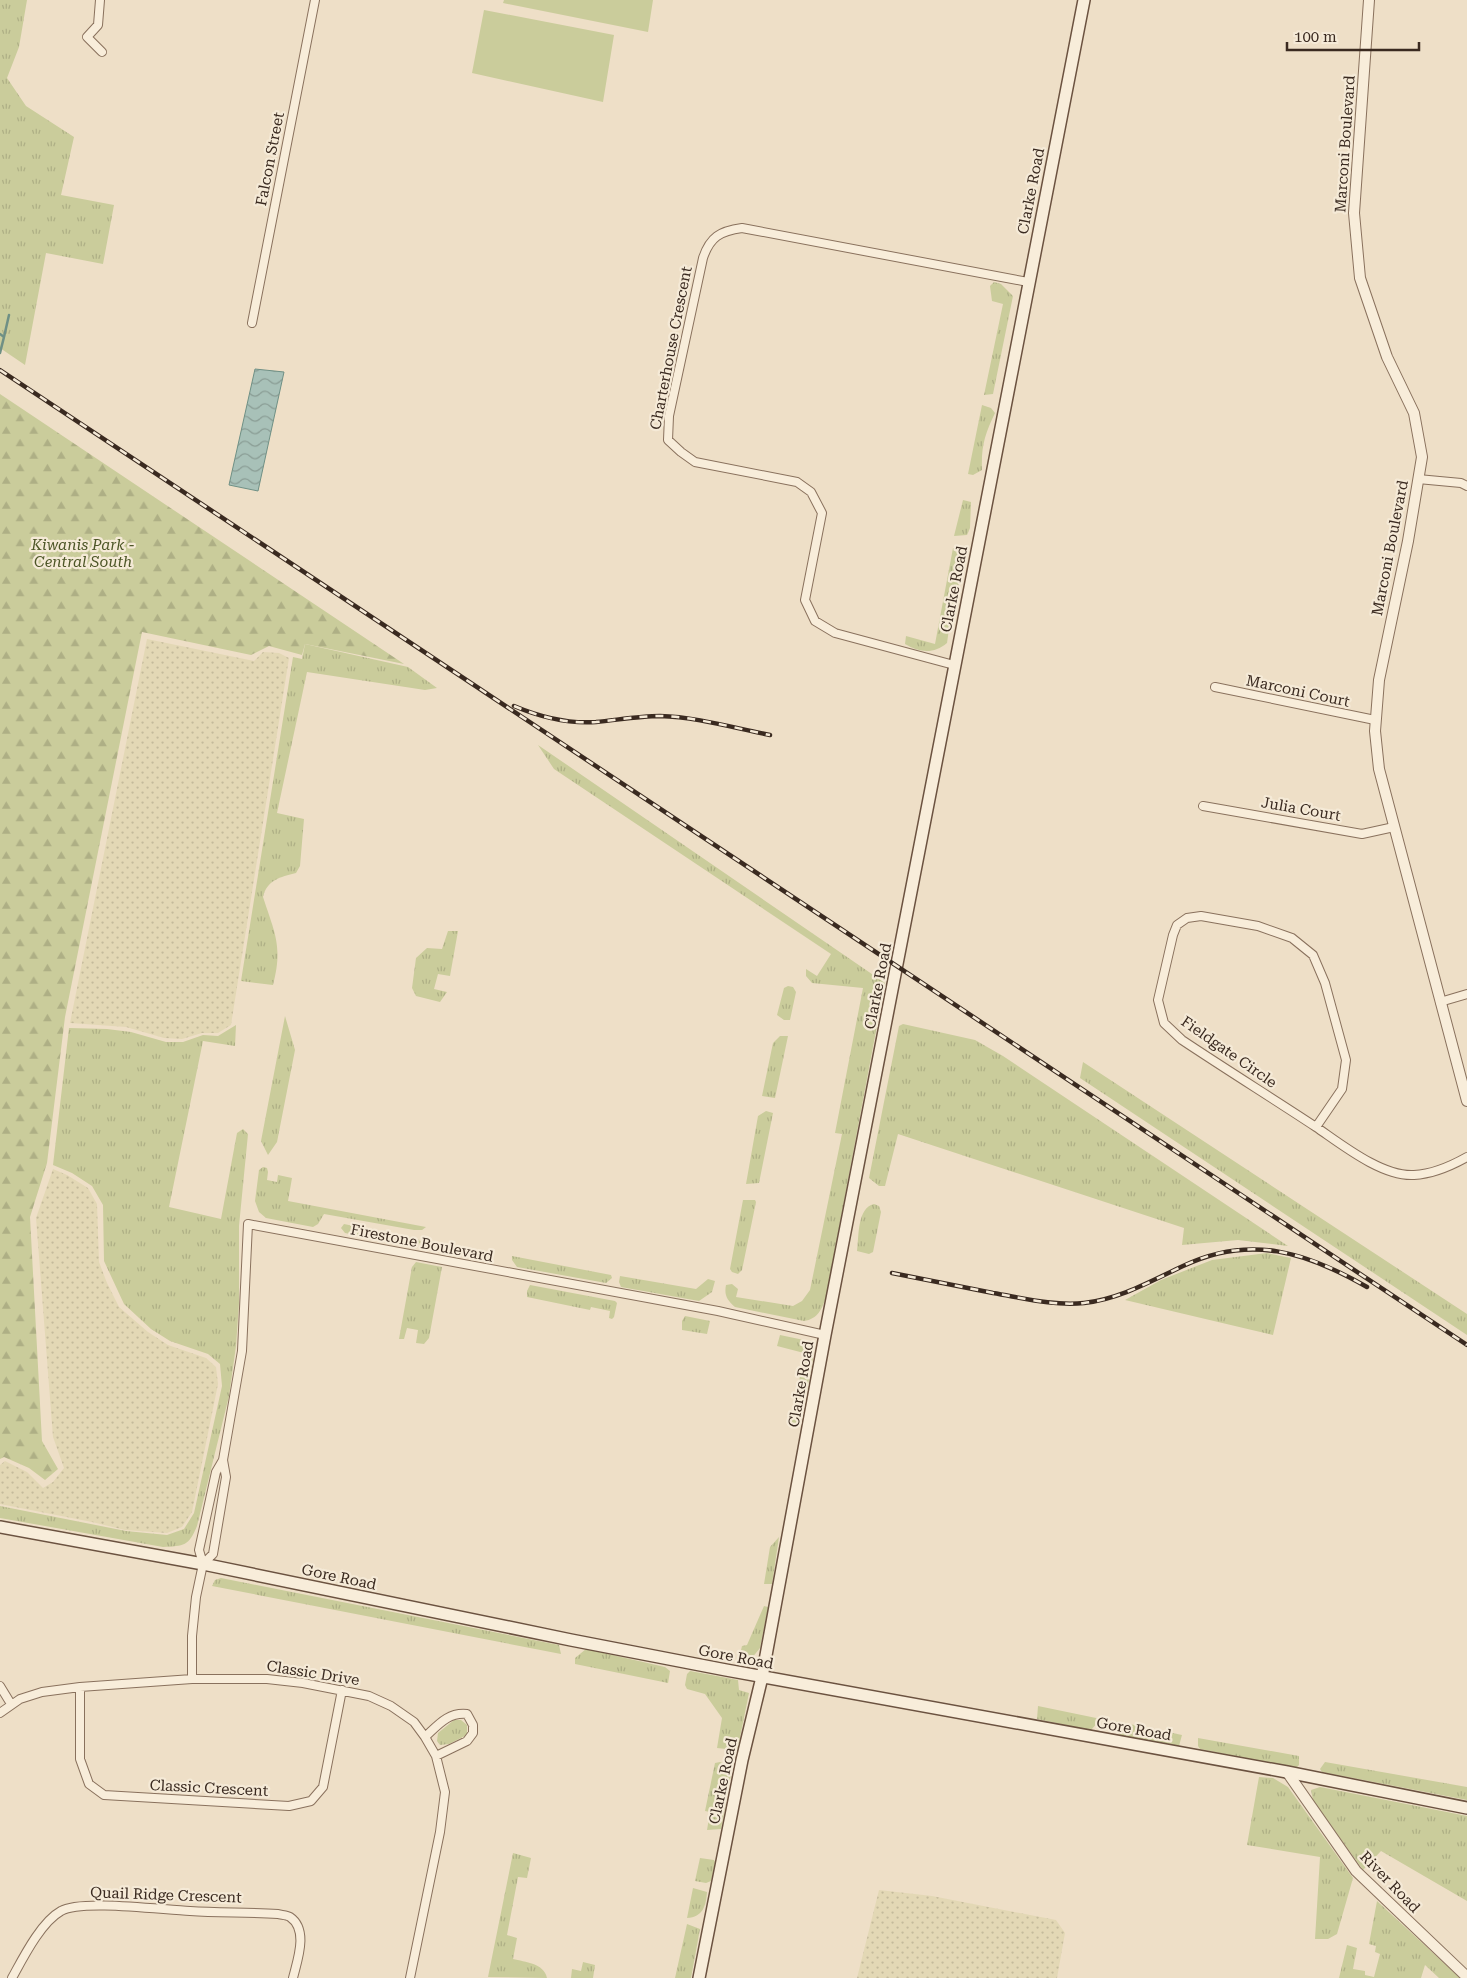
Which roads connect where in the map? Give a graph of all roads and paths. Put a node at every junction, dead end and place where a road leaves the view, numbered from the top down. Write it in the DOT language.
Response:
graph roads {
  1 [pos="100,0"];
  2 [pos="315,0"];
  3 [pos="1084,0"];
  4 [pos="1369,0"];
  5 [pos="102,52"];
  6 [pos="1028,282"];
  7 [pos="252,323"];
  8 [pos="1418,479"];
  9 [pos="1467,486"];
  10 [pos="954,665"];
  11 [pos="1214,687"];
  12 [pos="1375,720"];
  13 [pos="1203,806"];
  14 [pos="1394,827"];
  15 [pos="1467,994"];
  16 [pos="1440,1002"];
  17 [pos="1467,1102"];
  18 [pos="1316,1127"];
  19 [pos="1467,1157"];
  20 [pos="825,1335"];
  21 [pos="223,1460"];
  22 [pos="0,1527"];
  23 [pos="203,1564"];
  24 [pos="762,1677"];
  25 [pos="192,1679"];
  26 [pos="0,1686"];
  27 [pos="80,1687"];
  28 [pos="342,1690"];
  29 [pos="11,1704"];
  30 [pos="0,1713"];
  31 [pos="424,1737"];
  32 [pos="436,1756"];
  33 [pos="1287,1772"];
  34 [pos="1467,1808"];
  35 [pos="1467,1977"];
  36 [pos="12,1978"];
  37 [pos="294,1978"];
  38 [pos="410,1978"];
  39 [pos="699,1978"];
  1 -- 5 [label="street"];
  2 -- 7 [label="street, Falcon Street"];
  3 -- 6 [label="main road, Clarke Road"];
  4 -- 8 [label="street, Marconi Boulevard"];
  6 -- 10 [label="main road, Clarke Road"];
  6 -- 10 [label="street, Charterhouse Crescent"];
  8 -- 9 [label="street"];
  8 -- 12 [label="street, Marconi Boulevard"];
  10 -- 20 [label="main road, Clarke Road"];
  11 -- 12 [label="street, Marconi Court"];
  12 -- 14 [label="street, Marconi Boulevard"];
  13 -- 14 [label="street, Julia Court"];
  14 -- 16 [label="street, Marconi Boulevard"];
  15 -- 16 [label="street"];
  16 -- 17 [label="street, Marconi Boulevard"];
  18 -- 18 [label="street, Fieldgate Circle"];
  18 -- 19 [label="street, Fieldgate Circle"];
  20 -- 21 [label="street, Firestone Boulevard"];
  20 -- 24 [label="main road, Clarke Road"];
  21 -- 23 [label="street, Firestone Boulevard"];
  21 -- 23 [label="street, Firestone Boulevard"];
  22 -- 23 [label="main road, Gore Road"];
  23 -- 24 [label="main road, Gore Road"];
  23 -- 25 [label="street, Firestone Boulevard"];
  24 -- 33 [label="main road, Gore Road"];
  24 -- 39 [label="main road, Clarke Road"];
  25 -- 27 [label="street, Classic Drive"];
  25 -- 28 [label="street, Classic Drive"];
  26 -- 29 [label="street"];
  27 -- 28 [label="street, Classic Crescent"];
  27 -- 29 [label="street, Classic Drive"];
  28 -- 31 [label="street, Classic Drive"];
  29 -- 30 [label="street, Classic Drive"];
  31 -- 32 [label="street, Classic Drive"];
  31 -- 32 [label="street"];
  32 -- 38 [label="street, Classic Drive"];
  33 -- 34 [label="main road, Gore Road"];
  33 -- 35 [label="street, River Road"];
  36 -- 37 [label="street, Quail Ridge Crescent"];
}
